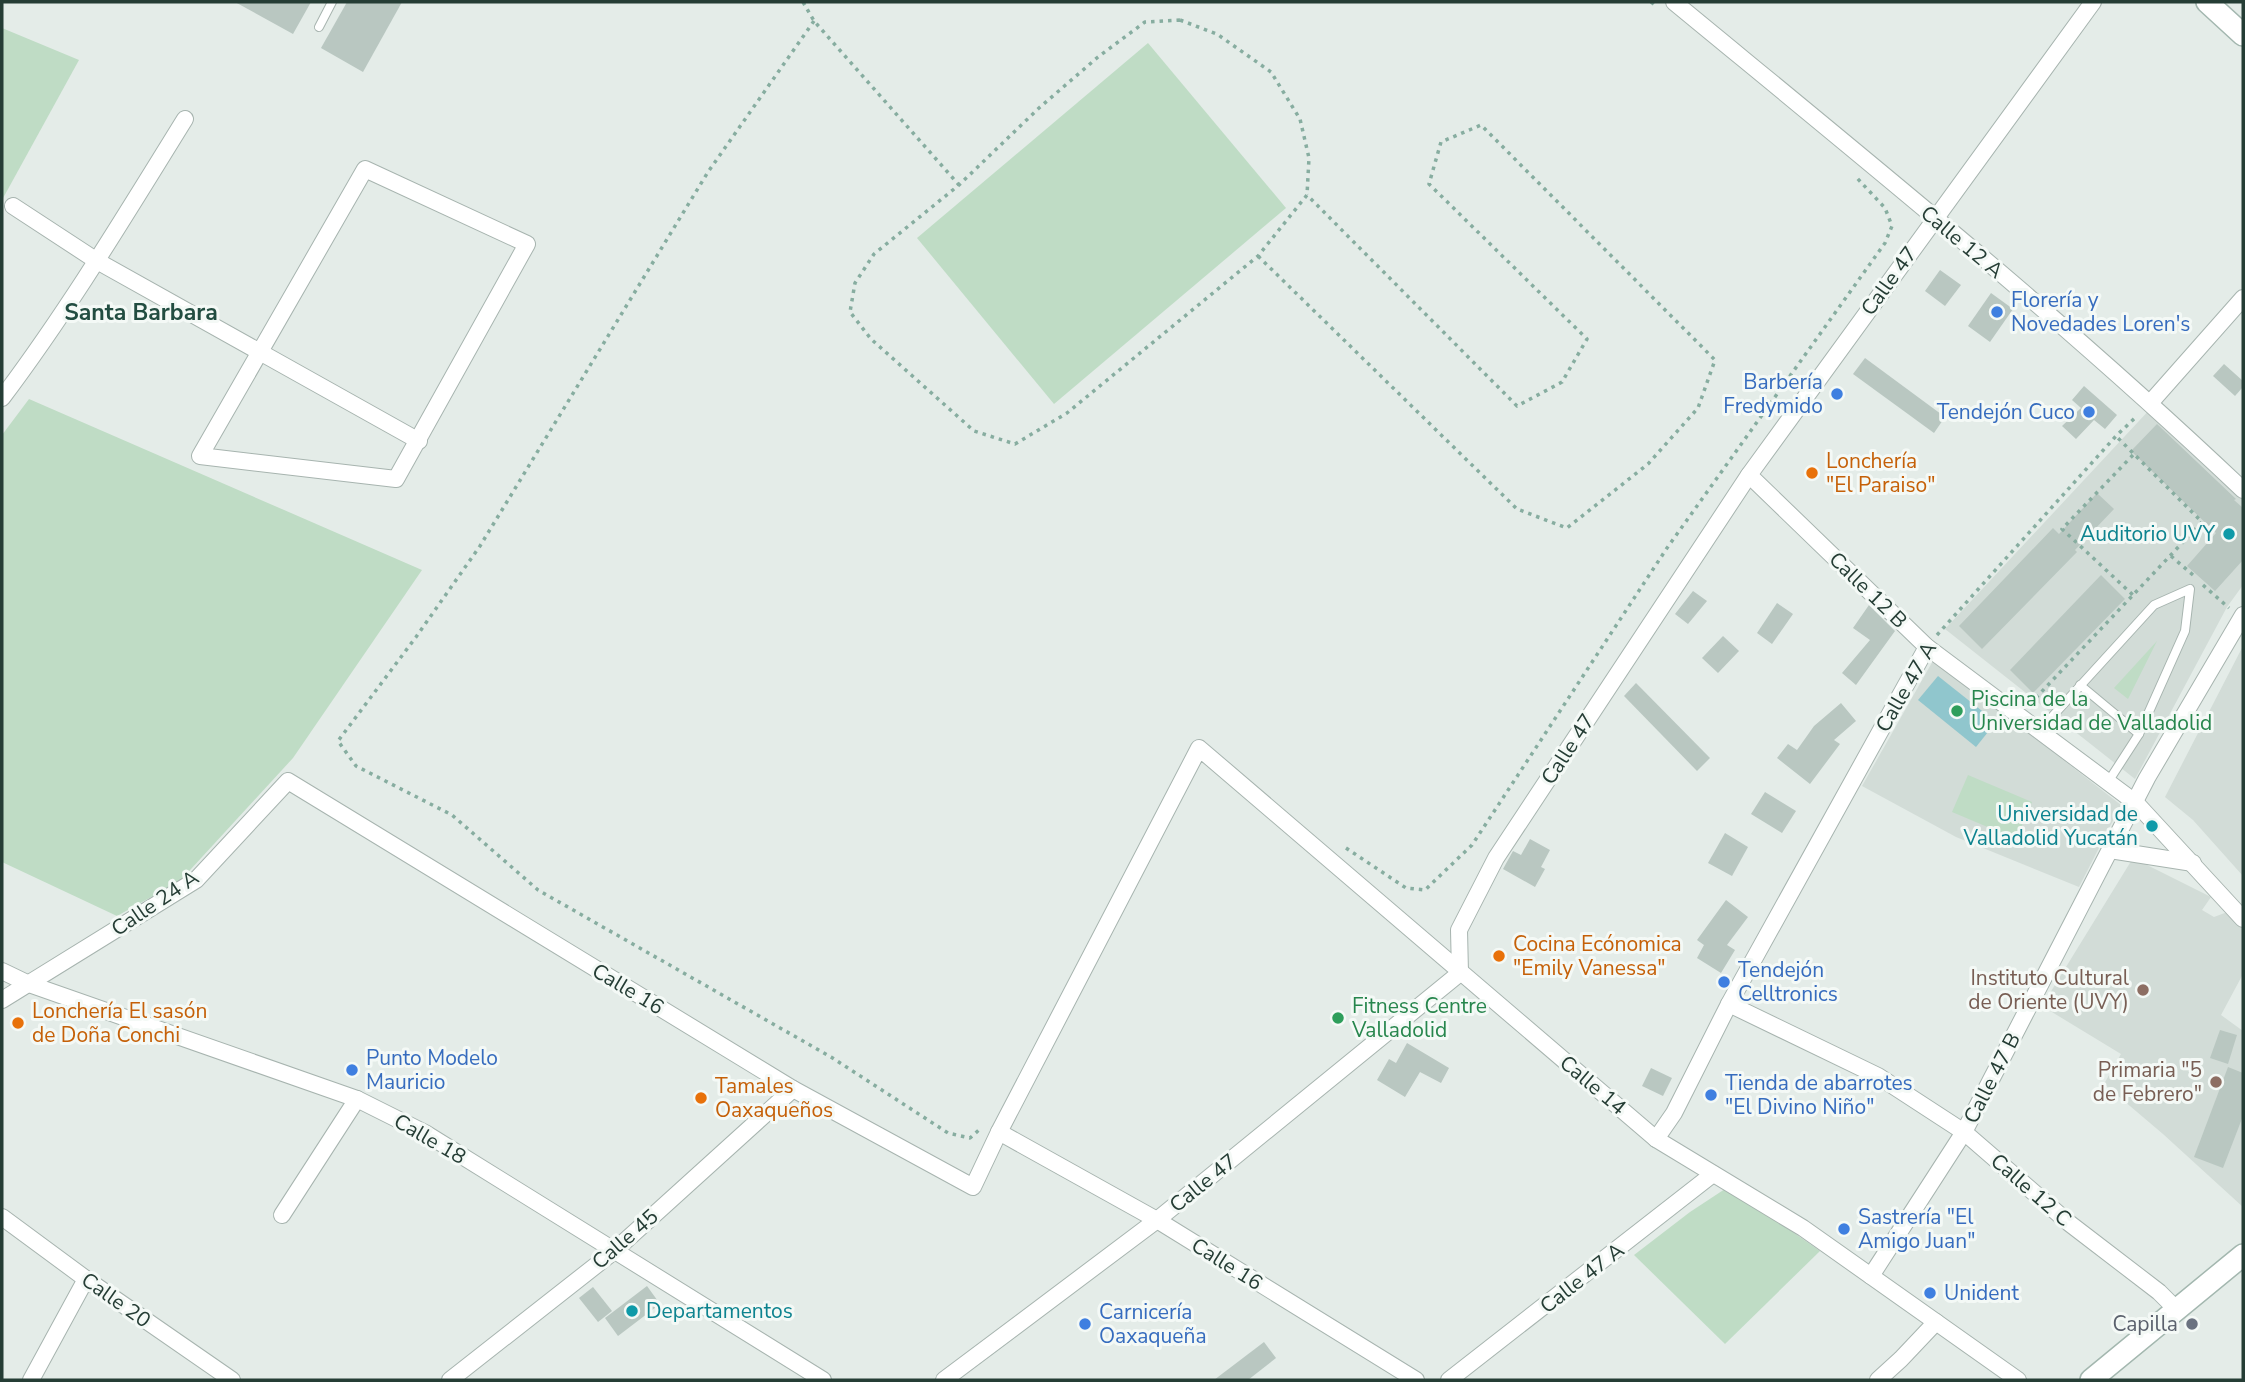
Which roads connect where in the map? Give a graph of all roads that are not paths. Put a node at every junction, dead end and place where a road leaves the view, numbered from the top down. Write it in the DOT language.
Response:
graph roads {
  1 [pos="332,2"];
  2 [pos="2093,2"];
  3 [pos="2208,2"];
  4 [pos="1667,6"];
  5 [pos="319,27"];
  6 [pos="2243,35"];
  7 [pos="185,119"];
  8 [pos="13,206"];
  9 [pos="1935,217"];
  10 [pos="97,261"];
  11 [pos="2243,298"];
  12 [pos="259,352"];
  13 [pos="2,398"];
  14 [pos="2151,402"];
  15 [pos="419,441"];
  16 [pos="1749,475"];
  17 [pos="2243,489"];
  18 [pos="2242,618"];
  19 [pos="1927,646"];
  20 [pos="2080,685"];
  21 [pos="2039,731"];
  22 [pos="2139,734"];
  23 [pos="288,781"];
  24 [pos="2108,782"];
  25 [pos="2136,803"];
  26 [pos="2110,850"];
  27 [pos="2193,863"];
  28 [pos="2243,919"];
  29 [pos="1459,930"];
  30 [pos="1444,958"];
  31 [pos="2,971"];
  32 [pos="1460,973"];
  33 [pos="29,984"];
  34 [pos="2,1000"];
  35 [pos="1729,1004"];
  36 [pos="793,1089"];
  37 [pos="357,1099"];
  38 [pos="992,1129"];
  39 [pos="1964,1132"];
  40 [pos="1656,1139"];
  41 [pos="1713,1174"];
  42 [pos="282,1215"];
  43 [pos="2,1217"];
  44 [pos="1157,1220"];
  45 [pos="613,1252"];
  46 [pos="2243,1255"];
  47 [pos="1871,1276"];
  48 [pos="86,1279"];
  49 [pos="2177,1310"];
  50 [pos="1936,1322"];
  51 [pos="31,1380"];
  52 [pos="232,1380"];
  53 [pos="450,1380"];
  54 [pos="823,1380"];
  55 [pos="944,1380"];
  56 [pos="1416,1380"];
  57 [pos="1449,1380"];
  58 [pos="1878,1380"];
  59 [pos="2018,1380"];
  60 [pos="2091,1380"];
  1 -- 5 [label="lane"];
  2 -- 9 [label="street, Calle 47"];
  3 -- 6 [label="street"];
  4 -- 9 [label="street, Calle 12 A"];
  7 -- 10 [label="street"];
  8 -- 10 [label="street"];
  9 -- 14 [label="street, Calle 12 A"];
  9 -- 16 [label="street, Calle 47"];
  10 -- 12 [label="street"];
  10 -- 13 [label="street"];
  11 -- 14 [label="street"];
  12 -- 15 [label="street"];
  12 -- 15 [label="street"];
  12 -- 15 [label="street"];
  14 -- 17 [label="street, Calle 12 A"];
  16 -- 19 [label="street, Calle 12 B"];
  16 -- 29 [label="street, Calle 47"];
  18 -- 25 [label="street, Calle 47 B"];
  19 -- 21 [label="street, Calle 12 B"];
  19 -- 35 [label="street, Calle 47 A"];
  20 -- 21 [label="lane"];
  20 -- 22 [label="lane"];
  20 -- 22 [label="lane"];
  21 -- 24 [label="street, Calle 12 B"];
  22 -- 24 [label="lane"];
  23 -- 33 [label="street, Calle 24 A"];
  23 -- 36 [label="street, Calle 16"];
  24 -- 25 [label="street, Calle 12 B"];
  25 -- 26 [label="street, Calle 47 B"];
  25 -- 27 [label="street, Calle 12 B"];
  26 -- 27 [label="street"];
  26 -- 39 [label="street, Calle 47 B"];
  27 -- 28 [label="street, Calle 12 B"];
  29 -- 30 [label="street"];
  29 -- 32 [label="street, Calle 47"];
  30 -- 32 [label="street, Calle 14"];
  30 -- 38 [label="street, Calle 14"];
  31 -- 33 [label="street, Calle 18"];
  32 -- 40 [label="street, Calle 14"];
  32 -- 44 [label="street, Calle 47"];
  33 -- 34 [label="street, Calle 24 A"];
  33 -- 37 [label="street, Calle 18"];
  35 -- 39 [label="street, Calle 12 C"];
  35 -- 40 [label="street, Calle 47 A"];
  36 -- 38 [label="street, Calle 16"];
  36 -- 45 [label="street, Calle 45"];
  37 -- 42 [label="street"];
  37 -- 45 [label="street, Calle 18"];
  38 -- 44 [label="street, Calle 16"];
  39 -- 47 [label="street, Calle 47 B"];
  39 -- 49 [label="street, Calle 12 C"];
  40 -- 41 [label="street, Calle 14"];
  41 -- 47 [label="street, Calle 14"];
  41 -- 57 [label="street, Calle 47 A"];
  43 -- 48 [label="street, Calle 20"];
  44 -- 55 [label="street, Calle 47"];
  44 -- 56 [label="street, Calle 16"];
  45 -- 53 [label="street, Calle 45"];
  45 -- 54 [label="street, Calle 18"];
  46 -- 49 [label="street"];
  47 -- 50 [label="street, Calle 14"];
  48 -- 51 [label="street"];
  48 -- 52 [label="street, Calle 20"];
  49 -- 60 [label="street"];
  50 -- 58 [label="street"];
  50 -- 59 [label="street, Calle 14"];
}
